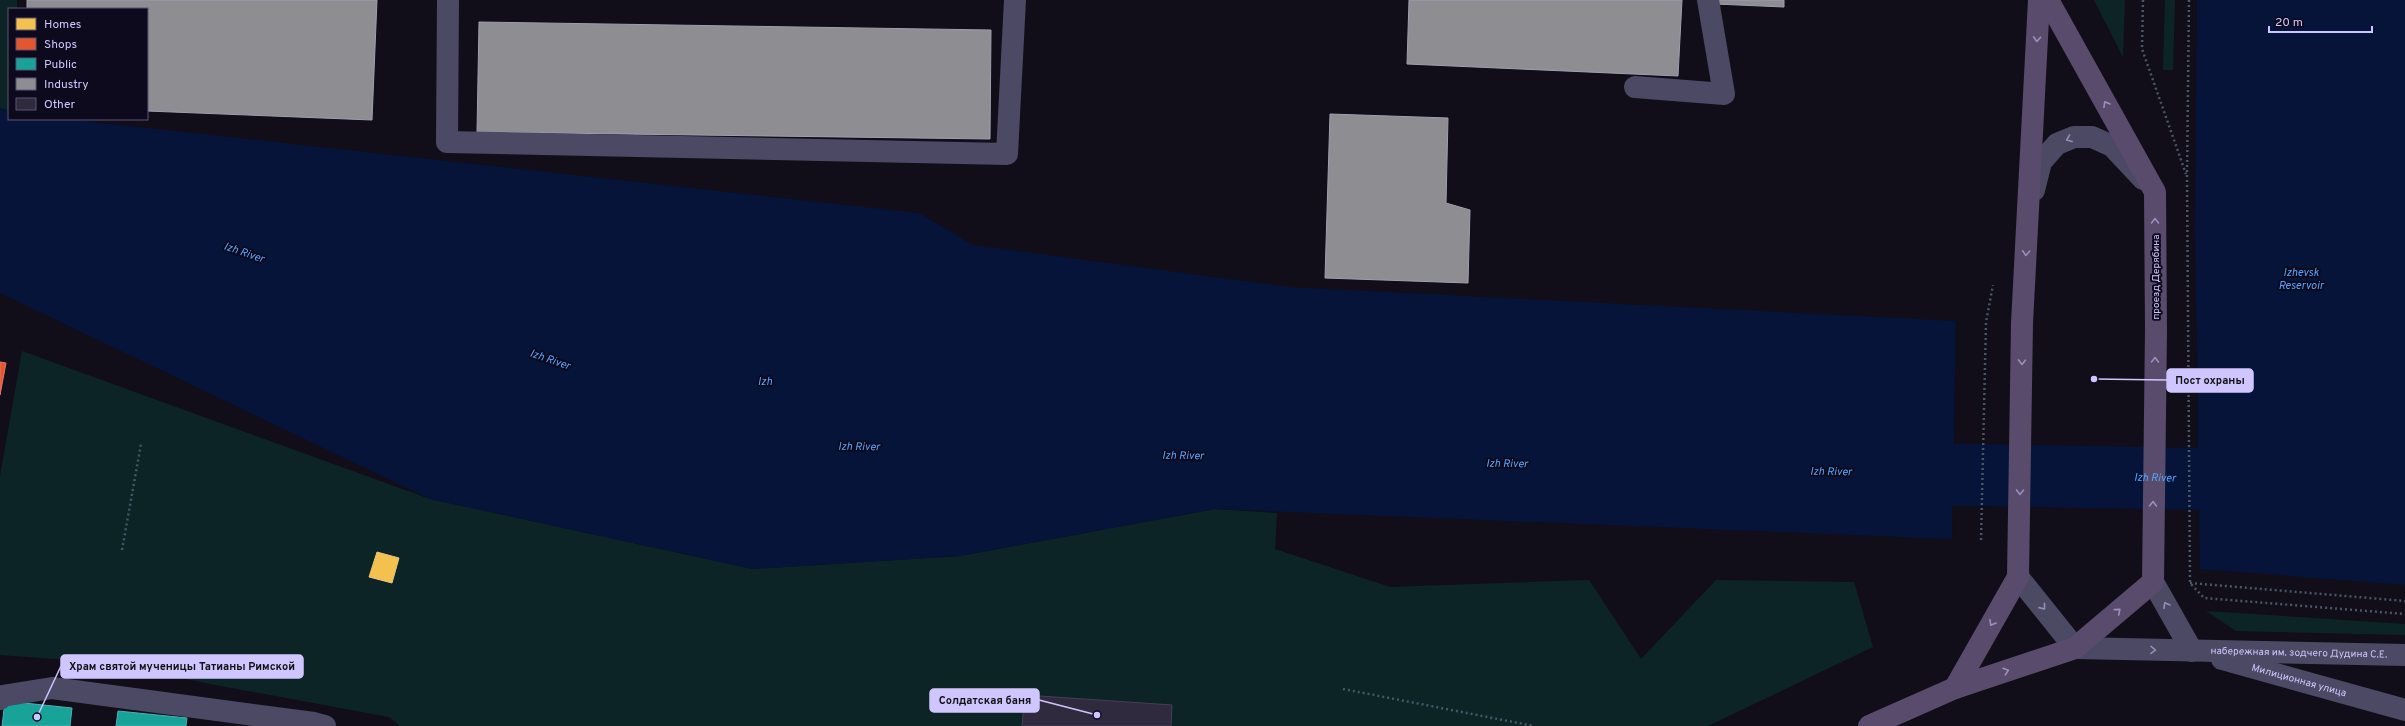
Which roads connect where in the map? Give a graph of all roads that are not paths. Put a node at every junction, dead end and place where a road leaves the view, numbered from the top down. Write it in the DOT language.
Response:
graph roads {
  1 [pos="448,0"];
  2 [pos="1015,0"];
  3 [pos="1708,0"];
  4 [pos="2039,0"];
  5 [pos="2048,0"];
  6 [pos="1634,87"];
  7 [pos="2155,192"];
  8 [pos="2028,225"];
  9 [pos="2018,577"];
  10 [pos="2153,582"];
  11 [pos="2075,648"];
  12 [pos="2192,651"];
  13 [pos="2405,655"];
  14 [pos="1962,686"];
  15 [pos="0,699"];
  16 [pos="2405,710"];
  17 [pos="325,726"];
  18 [pos="1869,726"];
  1 -- 2 [label="street"];
  3 -- 6 [label="street"];
  4 -- 8 [label="main road, one-way"];
  7 -- 5 [label="main road, проезд Дерябина, one-way"];
  7 -- 8 [label="street, one-way"];
  10 -- 7 [label="main road, проезд Дерябина, one-way"];
  8 -- 9 [label="main road, one-way"];
  9 -- 11 [label="street, one-way"];
  9 -- 14 [label="main road, one-way"];
  11 -- 10 [label="main road, one-way"];
  12 -- 10 [label="street, one-way"];
  11 -- 12 [label="street, one-way"];
  14 -- 11 [label="main road, one-way"];
  12 -- 13 [label="street, набережная им. зодчего Дудина С.Е."];
  12 -- 16 [label="street, Милиционная улица"];
  14 -- 18 [label="main road"];
  15 -- 17 [label="street"];
}
